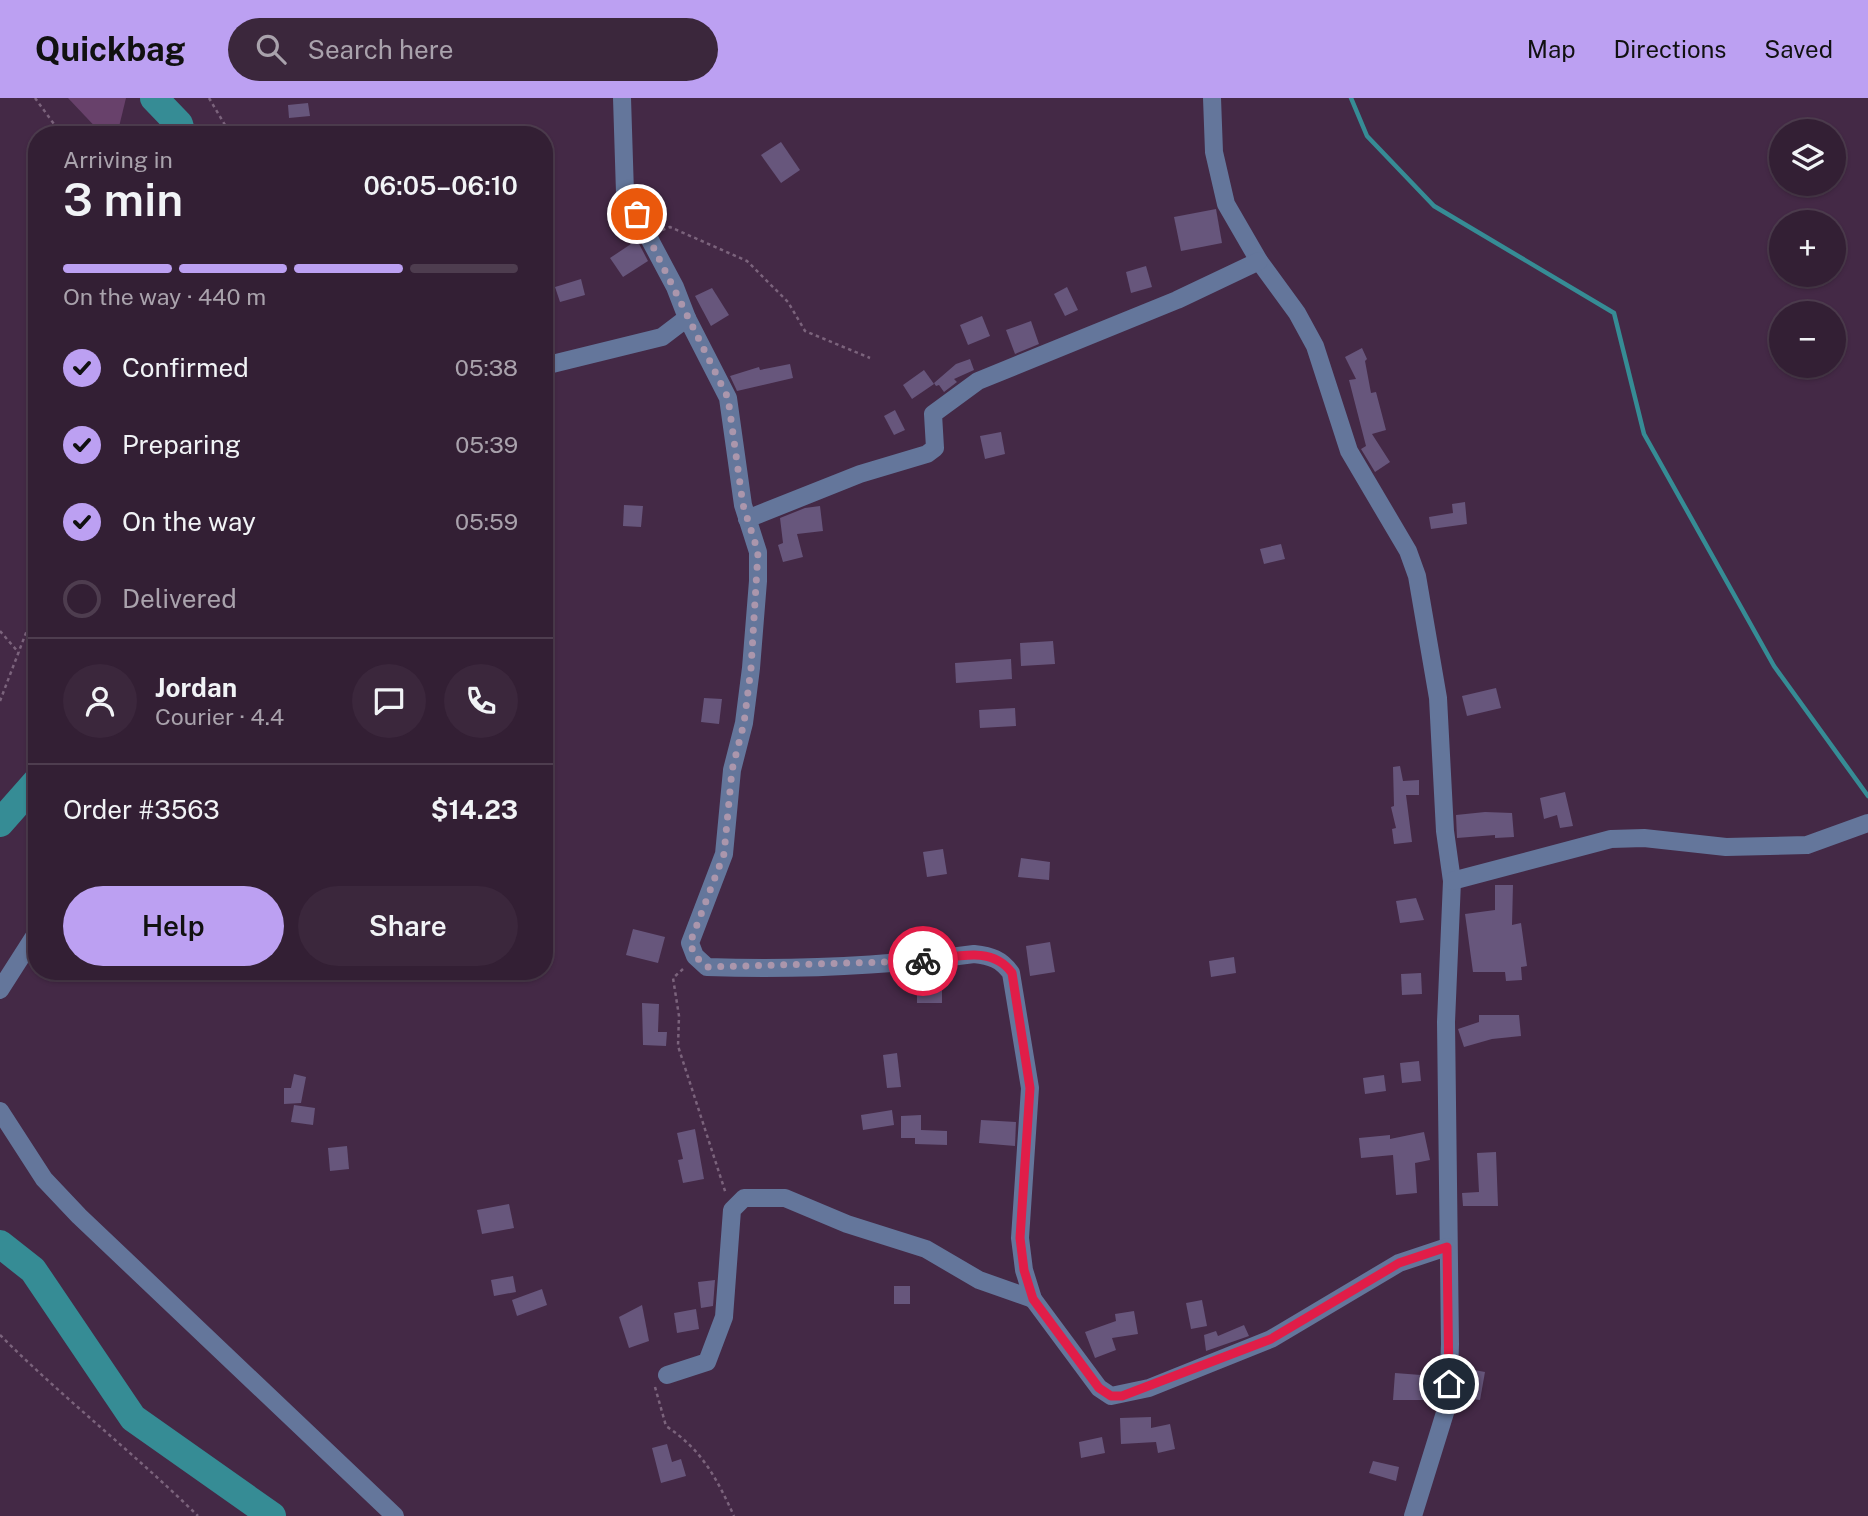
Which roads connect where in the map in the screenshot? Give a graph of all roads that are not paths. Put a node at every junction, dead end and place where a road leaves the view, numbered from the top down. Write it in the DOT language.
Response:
graph roads {
  1 [pos="622,98"];
  2 [pos="1212,98"];
  3 [pos="1259,261"];
  4 [pos="687,318"];
  5 [pos="553,364"];
  6 [pos="747,519"];
  7 [pos="1868,824"];
  8 [pos="1452,881"];
  9 [pos="28,946"];
  10 [pos="0,990"];
  11 [pos="0,1111"];
  12 [pos="1447,1247"];
  13 [pos="1033,1299"];
  14 [pos="667,1375"];
  15 [pos="395,1516"];
  16 [pos="1413,1516"];
  1 -- 4 [label="street"];
  2 -- 3 [label="street"];
  3 -- 6 [label="street"];
  3 -- 8 [label="street"];
  4 -- 5 [label="street"];
  4 -- 6 [label="street"];
  6 -- 13 [label="street"];
  7 -- 8 [label="street"];
  8 -- 12 [label="street"];
  9 -- 10 [label="street"];
  11 -- 15 [label="street"];
  12 -- 13 [label="street"];
  12 -- 16 [label="street"];
  13 -- 14 [label="street"];
}
